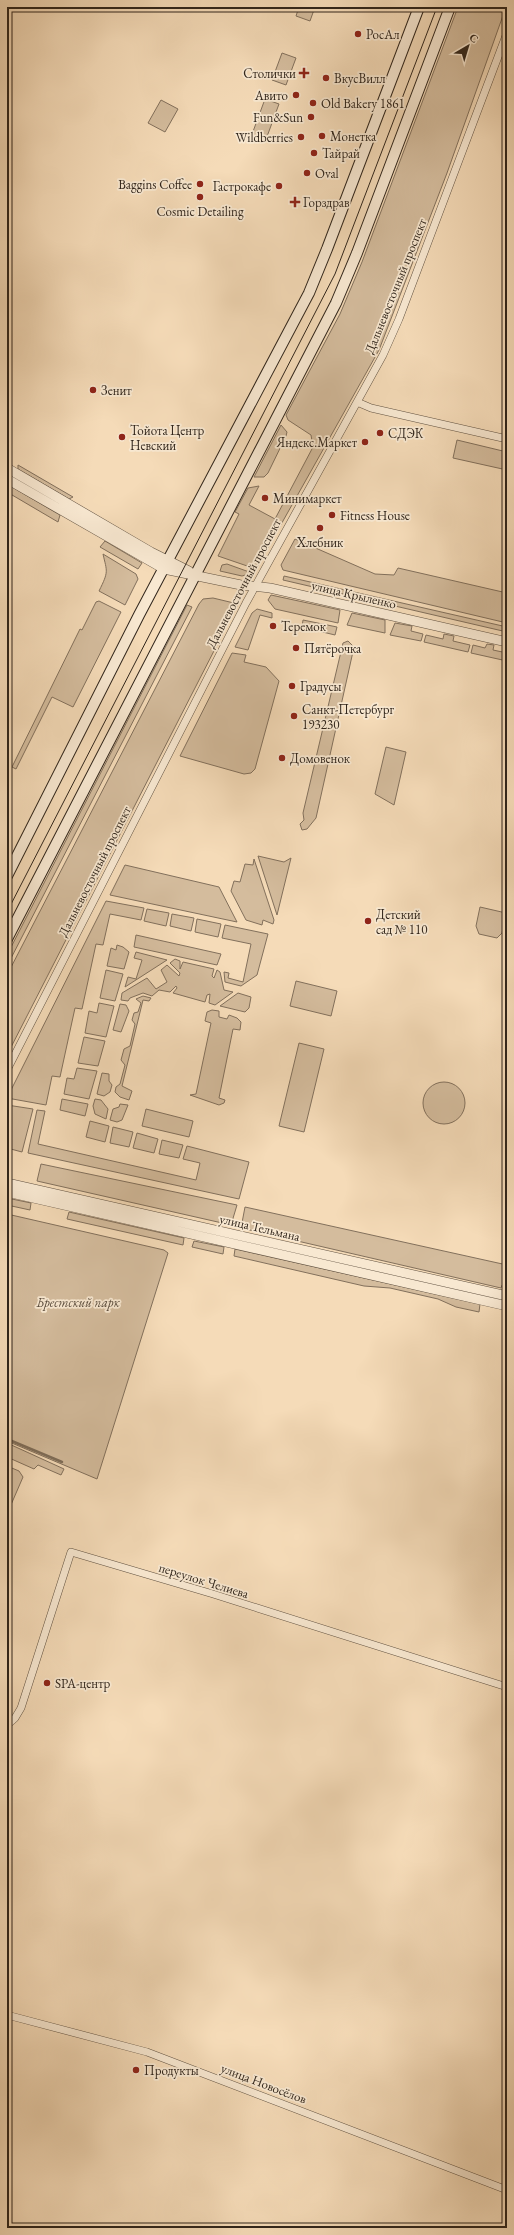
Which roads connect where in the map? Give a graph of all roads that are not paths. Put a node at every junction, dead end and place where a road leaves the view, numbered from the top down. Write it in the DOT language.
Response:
graph roads {
  1 [pos="419,7"];
  2 [pos="450,7"];
  3 [pos="507,33"];
  4 [pos="357,402"];
  5 [pos="507,439"];
  6 [pos="7,468"];
  7 [pos="7,479"];
  8 [pos="166,565"];
  9 [pos="196,575"];
  10 [pos="255,586"];
  11 [pos="507,642"];
  12 [pos="7,876"];
  13 [pos="7,939"];
  14 [pos="7,1070"];
  15 [pos="7,1183"];
  16 [pos="7,1192"];
  17 [pos="507,1296"];
  18 [pos="507,1306"];
  19 [pos="507,1687"];
  20 [pos="7,1725"];
  21 [pos="7,2015"];
  22 [pos="507,2190"];
  1 -- 8 [label="main road"];
  2 -- 9 [label="main road"];
  3 -- 4 [label="street, Дальневосточный проспект"];
  4 -- 5 [label="street"];
  4 -- 10 [label="street, Дальневосточный проспект"];
  6 -- 8 [label="street, улица Крыленко"];
  7 -- 8 [label="street, улица Крыленко"];
  8 -- 9 [label="street, улица Крыленко"];
  8 -- 12 [label="main road"];
  9 -- 10 [label="street, улица Крыленко"];
  9 -- 13 [label="main road"];
  10 -- 11 [label="street, улица Крыленко"];
  10 -- 14 [label="street, Дальневосточный проспект"];
  15 -- 17 [label="street, улица Тельмана"];
  16 -- 18 [label="street, улица Тельмана"];
  19 -- 20 [label="street, переулок Челиева"];
  21 -- 22 [label="street, улица Новосёлов"];
}
